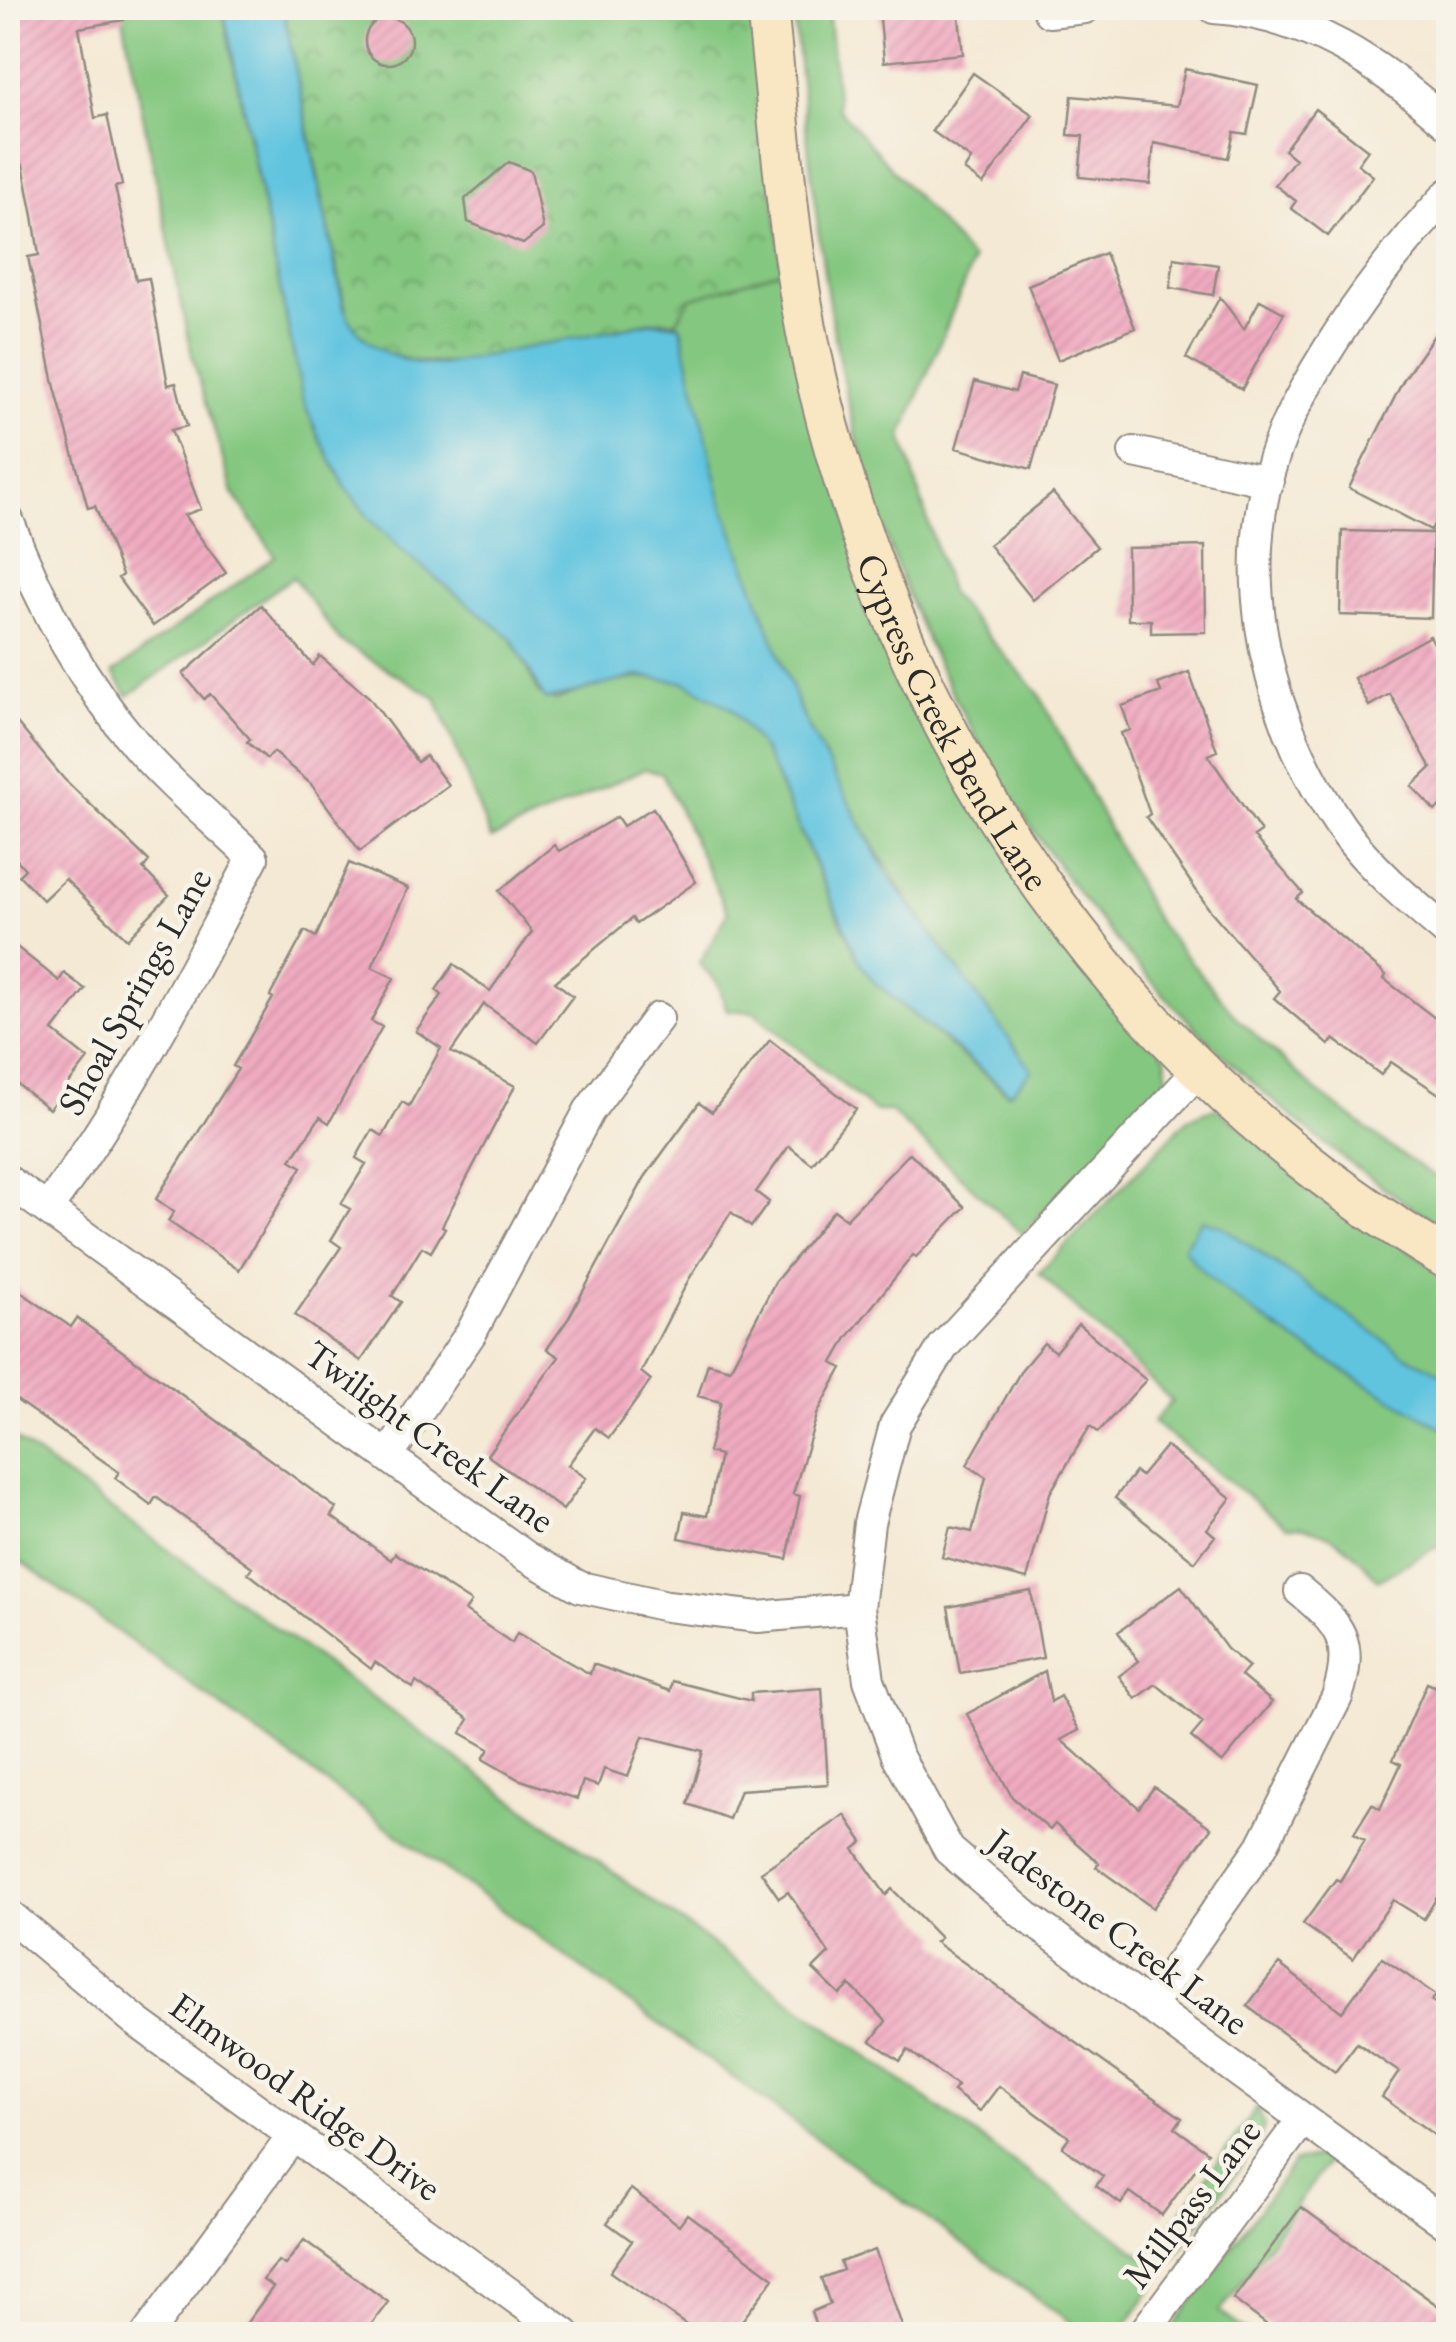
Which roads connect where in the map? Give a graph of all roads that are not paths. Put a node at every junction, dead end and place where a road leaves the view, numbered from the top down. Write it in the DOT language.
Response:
graph roads {
  1 [pos="766,8"];
  2 [pos="1085,8"];
  3 [pos="1214,8"];
  4 [pos="1049,12"];
  5 [pos="1448,124"];
  6 [pos="1448,194"];
  7 [pos="1134,452"];
  8 [pos="1268,481"];
  9 [pos="8,520"];
  10 [pos="1448,933"];
  11 [pos="658,1018"];
  12 [pos="1198,1071"];
  13 [pos="8,1180"];
  14 [pos="47,1209"];
  15 [pos="1448,1258"];
  16 [pos="388,1456"];
  17 [pos="1300,1590"];
  18 [pos="858,1608"];
  19 [pos="8,1914"];
  20 [pos="1149,2007"];
  21 [pos="1303,2119"];
  22 [pos="293,2136"];
  23 [pos="1448,2225"];
  24 [pos="147,2334"];
  25 [pos="565,2334"];
  26 [pos="1143,2334"];
  1 -- 12 [label="street, Cypress Creek Bend Lane"];
  2 -- 4 [label="street"];
  3 -- 5 [label="street"];
  6 -- 8 [label="street"];
  7 -- 8 [label="street"];
  8 -- 10 [label="street"];
  9 -- 14 [label="street, Shoal Springs Lane"];
  11 -- 16 [label="street"];
  12 -- 15 [label="street, Cypress Creek Bend Lane"];
  12 -- 18 [label="street, Jadestone Creek Lane"];
  13 -- 14 [label="street, Twilight Creek Lane"];
  14 -- 16 [label="street, Twilight Creek Lane"];
  16 -- 18 [label="street, Twilight Creek Lane"];
  17 -- 20 [label="street"];
  18 -- 20 [label="street, Jadestone Creek Lane"];
  19 -- 22 [label="street, Elmwood Ridge Drive"];
  20 -- 21 [label="street, Jadestone Creek Lane"];
  21 -- 23 [label="street, Jadestone Creek Lane"];
  21 -- 26 [label="street, Millpass Lane"];
  22 -- 24 [label="street"];
  22 -- 25 [label="street, Elmwood Ridge Drive"];
}
